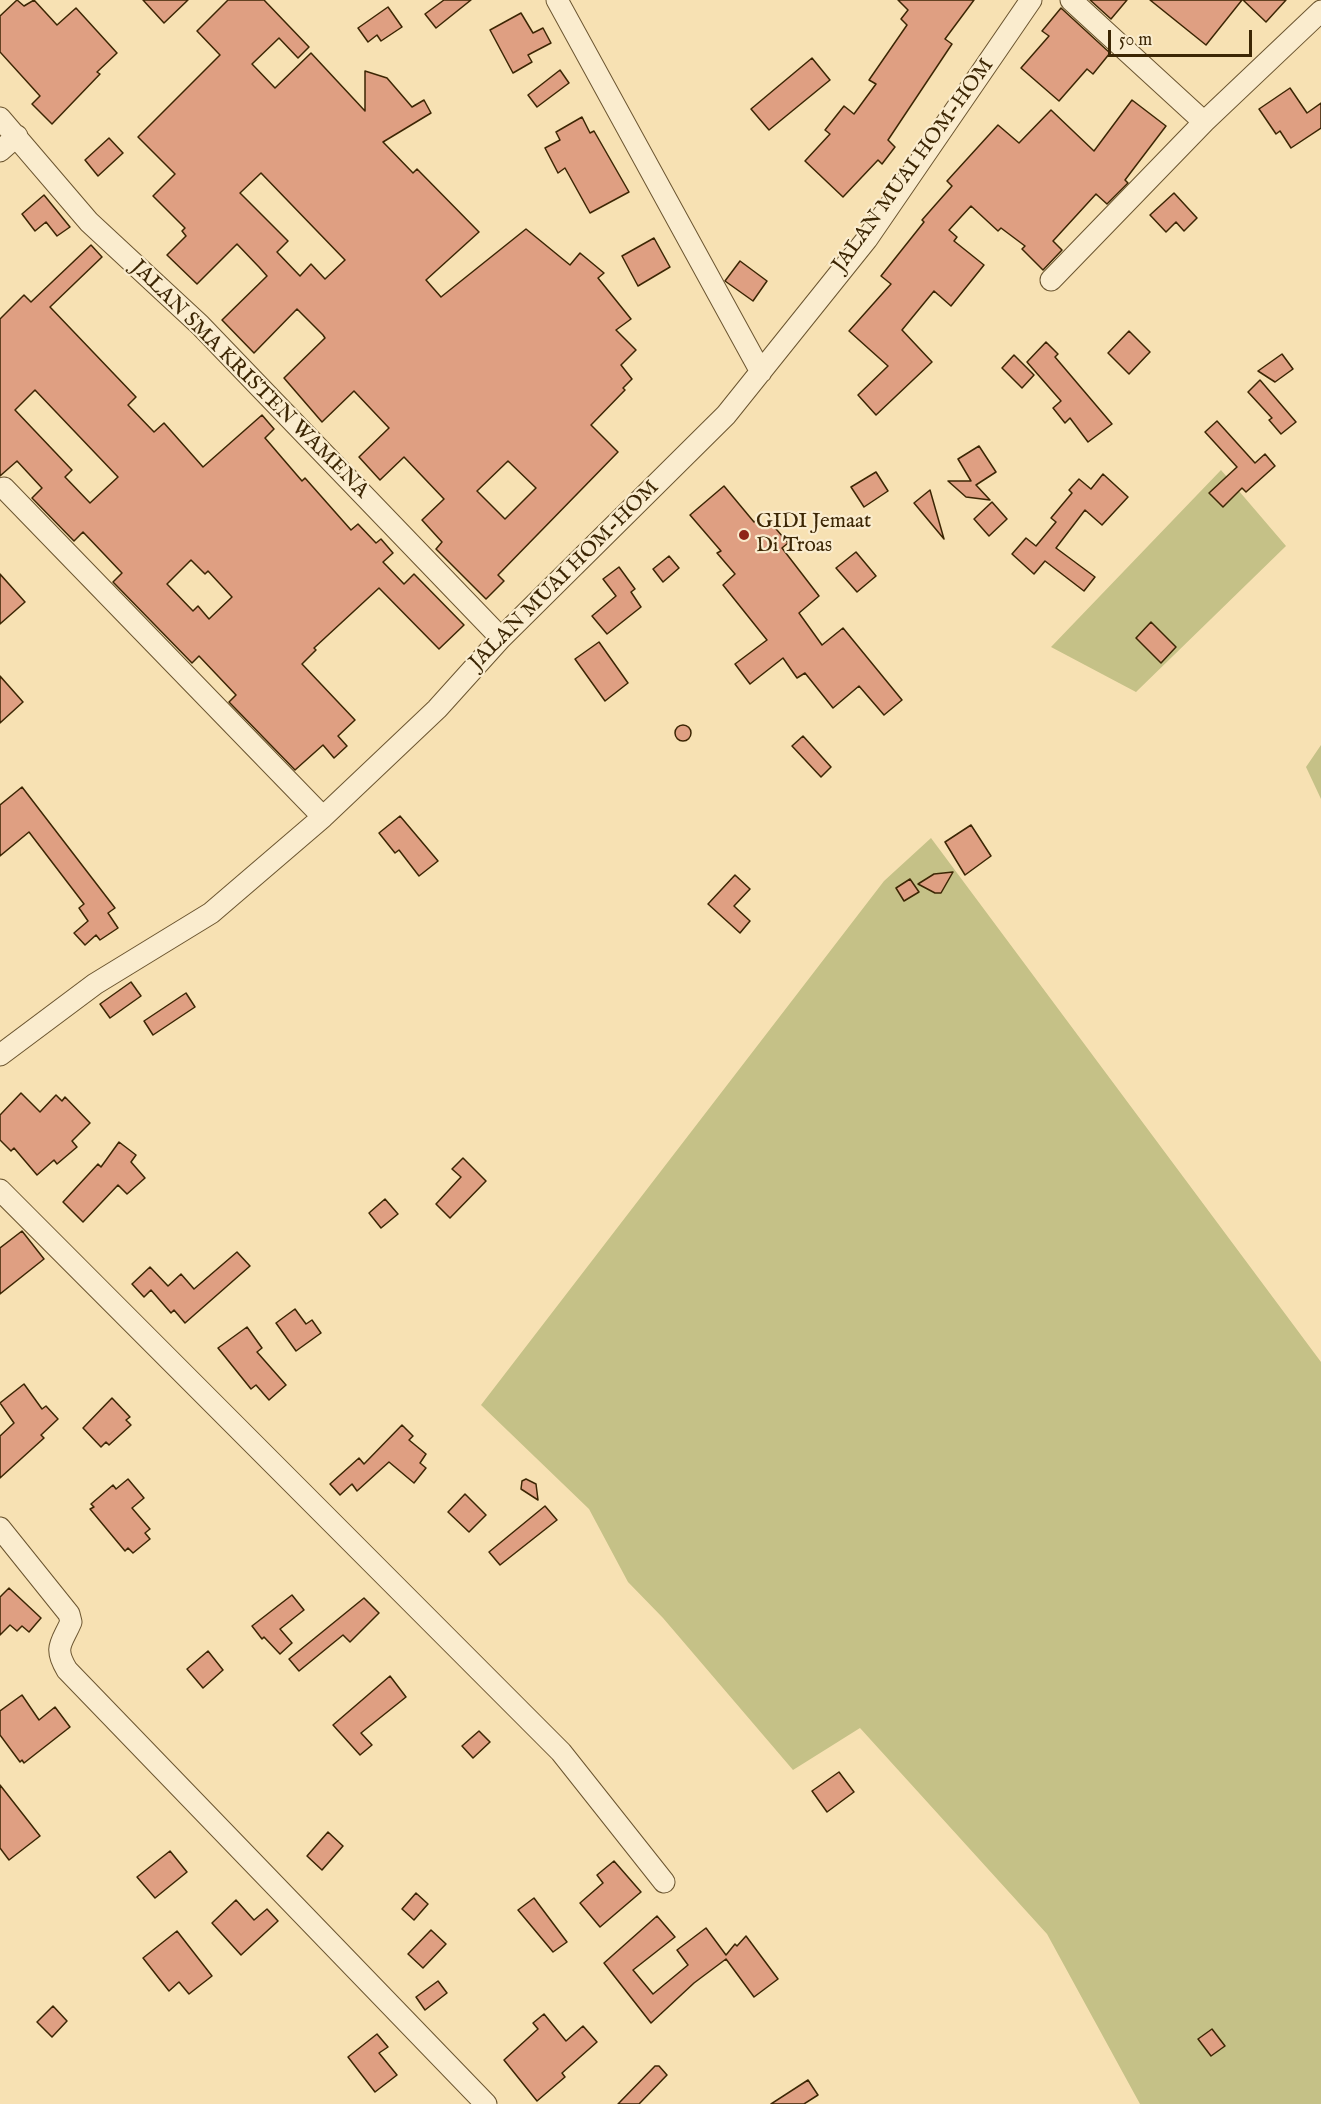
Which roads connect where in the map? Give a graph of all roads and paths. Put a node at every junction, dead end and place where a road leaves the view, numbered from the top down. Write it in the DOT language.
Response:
graph roads {
  1 [pos="557,0"];
  2 [pos="1031,0"];
  3 [pos="1071,0"];
  4 [pos="1321,11"];
  5 [pos="0,118"];
  6 [pos="1204,122"];
  7 [pos="17,136"];
  8 [pos="0,151"];
  9 [pos="1051,280"];
  10 [pos="761,372"];
  11 [pos="4,489"];
  12 [pos="501,638"];
  13 [pos="323,817"];
  14 [pos="0,1055"];
  15 [pos="0,1190"];
  16 [pos="0,1528"];
  17 [pos="664,1882"];
  18 [pos="486,2104"];
  1 -- 10 [label="street"];
  2 -- 10 [label="street, JALAN MUAI HOM-HOM"];
  3 -- 6 [label="street"];
  4 -- 6 [label="street"];
  5 -- 7 [label="street, JALAN SMA KRISTEN WAMENA"];
  6 -- 9 [label="street"];
  7 -- 8 [label="street"];
  7 -- 12 [label="street, JALAN SMA KRISTEN WAMENA"];
  10 -- 12 [label="street, JALAN MUAI HOM-HOM"];
  11 -- 13 [label="street"];
  12 -- 13 [label="street, JALAN MUAI HOM-HOM"];
  13 -- 14 [label="street, JALAN MUAI HOM-HOM"];
  15 -- 17 [label="street"];
  16 -- 18 [label="street"];
}
